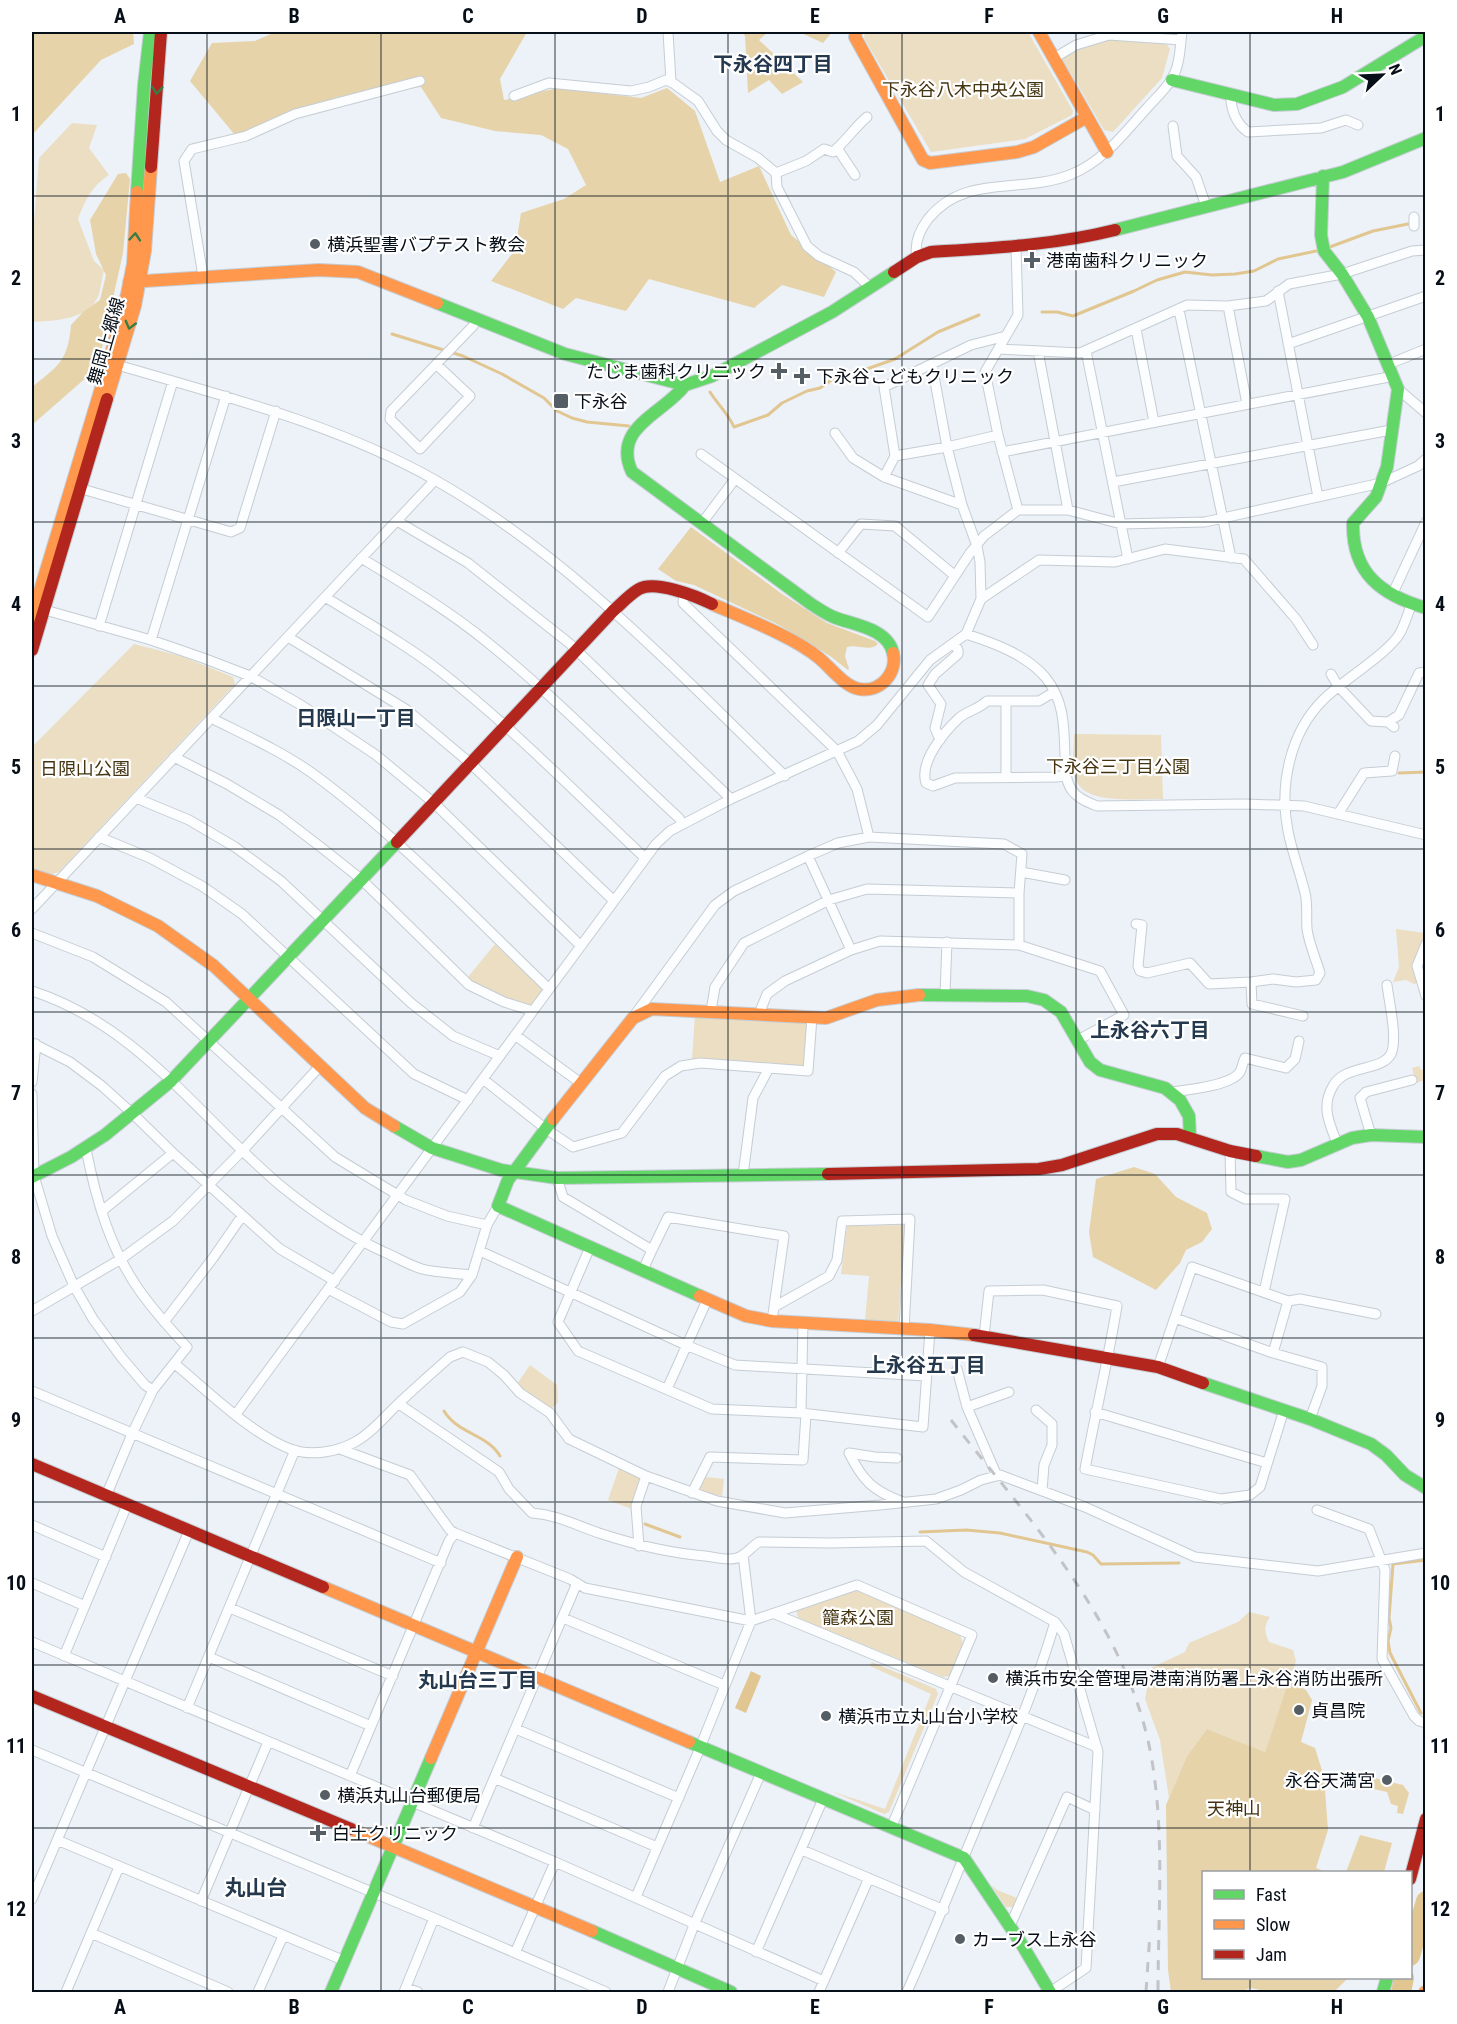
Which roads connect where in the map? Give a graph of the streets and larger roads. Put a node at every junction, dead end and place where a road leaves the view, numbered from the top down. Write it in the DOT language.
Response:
graph roads {
  1 [pos="150,32"];
  2 [pos="161,32"];
  3 [pos="668,32"];
  4 [pos="856,32"];
  5 [pos="1039,32"];
  6 [pos="1182,36"];
  7 [pos="1425,36"];
  8 [pos="1054,58"];
  9 [pos="1172,80"];
  10 [pos="420,81"];
  11 [pos="671,82"];
  12 [pos="1231,94"];
  13 [pos="514,96"];
  14 [pos="867,117"];
  15 [pos="1087,117"];
  16 [pos="1358,125"];
  17 [pos="1173,126"];
  18 [pos="1425,138"];
  19 [pos="837,148"];
  20 [pos="1107,152"];
  21 [pos="776,173"];
  22 [pos="855,175"];
  23 [pos="1323,176"];
  24 [pos="1206,206"];
  25 [pos="1016,247"];
  26 [pos="1425,251"];
  27 [pos="918,257"];
  28 [pos="1342,274"];
  29 [pos="203,276"];
  30 [pos="134,282"];
  31 [pos="871,288"];
  32 [pos="1278,291"];
  33 [pos="1425,296"];
  34 [pos="1228,306"];
  35 [pos="1179,310"];
  36 [pos="1368,317"];
  37 [pos="476,320"];
  38 [pos="1136,328"];
  39 [pos="1006,336"];
  40 [pos="1288,344"];
  41 [pos="998,349"];
  42 [pos="1425,349"];
  43 [pos="1038,351"];
  44 [pos="1086,351"];
  45 [pos="440,361"];
  46 [pos="114,364"];
  47 [pos="1389,364"];
  48 [pos="932,365"];
  49 [pos="1394,376"];
  50 [pos="173,381"];
  51 [pos="685,385"];
  52 [pos="1398,389"];
  53 [pos="1298,395"];
  54 [pos="226,396"];
  55 [pos="1247,404"];
  56 [pos="276,411"];
  57 [pos="1201,413"];
  58 [pos="1425,413"];
  59 [pos="1154,422"];
  60 [pos="1391,430"];
  61 [pos="1102,432"];
  62 [pos="835,433"];
  63 [pos="998,435"];
  64 [pos="1055,441"];
  65 [pos="1308,446"];
  66 [pos="947,447"];
  67 [pos="1002,452"];
  68 [pos="701,454"];
  69 [pos="895,456"];
  70 [pos="1425,459"];
  71 [pos="1212,464"];
  72 [pos="884,477"];
  73 [pos="735,479"];
  74 [pos="435,480"];
  75 [pos="1113,482"];
  76 [pos="1381,483"];
  77 [pos="76,487"];
  78 [pos="1318,497"];
  79 [pos="136,505"];
  80 [pos="962,506"];
  81 [pos="1018,510"];
  82 [pos="1068,510"];
  83 [pos="1223,518"];
  84 [pos="188,520"];
  85 [pos="396,521"];
  86 [pos="1425,522"];
  87 [pos="702,523"];
  88 [pos="1121,524"];
  89 [pos="977,546"];
  90 [pos="838,553"];
  91 [pos="361,558"];
  92 [pos="1231,558"];
  93 [pos="1128,559"];
  94 [pos="954,574"];
  95 [pos="684,592"];
  96 [pos="1392,595"];
  97 [pos="325,597"];
  98 [pos="981,599"];
  99 [pos="1412,603"];
  100 [pos="1425,608"];
  101 [pos="36,611"];
  102 [pos="613,611"];
  103 [pos="99,626"];
  104 [pos="966,634"];
  105 [pos="288,638"];
  106 [pos="151,640"];
  107 [pos="954,643"];
  108 [pos="1313,645"];
  109 [pos="32,650"];
  110 [pos="578,650"];
  111 [pos="1425,672"];
  112 [pos="1331,674"];
  113 [pos="250,676"];
  114 [pos="1338,686"];
  115 [pos="541,690"];
  116 [pos="1054,692"];
  117 [pos="1006,701"];
  118 [pos="211,718"];
  119 [pos="506,727"];
  120 [pos="940,740"];
  121 [pos="837,751"];
  122 [pos="1395,756"];
  123 [pos="174,757"];
  124 [pos="470,764"];
  125 [pos="1065,774"];
  126 [pos="785,776"];
  127 [pos="1006,777"];
  128 [pos="136,798"];
  129 [pos="731,799"];
  130 [pos="434,803"];
  131 [pos="1286,806"];
  132 [pos="1338,814"];
  133 [pos="682,824"];
  134 [pos="1425,835"];
  135 [pos="99,837"];
  136 [pos="869,837"];
  137 [pos="396,842"];
  138 [pos="808,856"];
  139 [pos="645,858"];
  140 [pos="1021,872"];
  141 [pos="32,875"];
  142 [pos="361,879"];
  143 [pos="1065,880"];
  144 [pos="56,883"];
  145 [pos="1019,893"];
  146 [pos="829,900"];
  147 [pos="614,901"];
  148 [pos="32,909"];
  149 [pos="324,919"];
  150 [pos="1136,924"];
  151 [pos="32,933"];
  152 [pos="947,942"];
  153 [pos="1425,944"];
  154 [pos="1019,945"];
  155 [pos="581,946"];
  156 [pos="852,950"];
  157 [pos="288,958"];
  158 [pos="1251,982"];
  159 [pos="1387,985"];
  160 [pos="549,989"];
  161 [pos="32,991"];
  162 [pos="945,994"];
  163 [pos="1425,996"];
  164 [pos="248,998"];
  165 [pos="533,1011"];
  166 [pos="711,1011"];
  167 [pos="759,1014"];
  168 [pos="1303,1016"];
  169 [pos="812,1017"];
  170 [pos="633,1018"];
  171 [pos="515,1035"];
  172 [pos="1078,1040"];
  173 [pos="209,1041"];
  174 [pos="1299,1041"];
  175 [pos="34,1043"];
  176 [pos="500,1056"];
  177 [pos="320,1066"];
  178 [pos="769,1068"];
  179 [pos="483,1079"];
  180 [pos="1412,1080"];
  181 [pos="171,1081"];
  182 [pos="32,1082"];
  183 [pos="582,1084"];
  184 [pos="1171,1092"];
  185 [pos="32,1094"];
  186 [pos="468,1100"];
  187 [pos="280,1108"];
  188 [pos="133,1114"];
  189 [pos="546,1129"];
  190 [pos="1371,1135"];
  191 [pos="1190,1137"];
  192 [pos="1425,1137"];
  193 [pos="1337,1143"];
  194 [pos="432,1148"];
  195 [pos="86,1149"];
  196 [pos="243,1150"];
  197 [pos="1230,1151"];
  198 [pos="172,1153"];
  199 [pos="512,1172"];
  200 [pos="743,1175"];
  201 [pos="33,1177"];
  202 [pos="557,1178"];
  203 [pos="208,1185"];
  204 [pos="396,1195"];
  205 [pos="498,1206"];
  206 [pos="102,1211"];
  207 [pos="242,1216"];
  208 [pos="488,1225"];
  209 [pos="363,1242"];
  210 [pos="590,1247"];
  211 [pos="652,1250"];
  212 [pos="480,1251"];
  213 [pos="121,1259"];
  214 [pos="643,1270"];
  215 [pos="471,1275"];
  216 [pos="335,1281"];
  217 [pos="74,1286"];
  218 [pos="328,1289"];
  219 [pos="571,1292"];
  220 [pos="1264,1292"];
  221 [pos="708,1298"];
  222 [pos="1288,1301"];
  223 [pos="774,1307"];
  224 [pos="32,1311"];
  225 [pos="1376,1314"];
  226 [pos="1175,1318"];
  227 [pos="772,1321"];
  228 [pos="164,1322"];
  229 [pos="803,1323"];
  230 [pos="904,1329"];
  231 [pos="930,1330"];
  232 [pos="984,1336"];
  233 [pos="687,1346"];
  234 [pos="1274,1353"];
  235 [pos="1109,1357"];
  236 [pos="175,1364"];
  237 [pos="1158,1367"];
  238 [pos="801,1369"];
  239 [pos="957,1370"];
  240 [pos="926,1376"];
  241 [pos="667,1389"];
  242 [pos="153,1390"];
  243 [pos="32,1391"];
  244 [pos="1009,1392"];
  245 [pos="399,1404"];
  246 [pos="967,1407"];
  247 [pos="1036,1410"];
  248 [pos="1284,1410"];
  249 [pos="1095,1412"];
  250 [pos="804,1413"];
  251 [pos="236,1414"];
  252 [pos="1310,1419"];
  253 [pos="132,1434"];
  254 [pos="340,1449"];
  255 [pos="295,1450"];
  256 [pos="897,1458"];
  257 [pos="1267,1463"];
  258 [pos="32,1464"];
  259 [pos="646,1476"];
  260 [pos="997,1476"];
  261 [pos="1425,1488"];
  262 [pos="1042,1491"];
  263 [pos="692,1493"];
  264 [pos="278,1495"];
  265 [pos="106,1496"];
  266 [pos="904,1502"];
  267 [pos="127,1505"];
  268 [pos="1317,1510"];
  269 [pos="32,1525"];
  270 [pos="189,1531"];
  271 [pos="454,1533"];
  272 [pos="639,1546"];
  273 [pos="1425,1553"];
  274 [pos="743,1555"];
  275 [pos="106,1557"];
  276 [pos="251,1557"];
  277 [pos="517,1557"];
  278 [pos="1382,1560"];
  279 [pos="441,1563"];
  280 [pos="32,1583"];
  281 [pos="577,1584"];
  282 [pos="85,1606"];
  283 [pos="230,1608"];
  284 [pos="775,1614"];
  285 [pos="562,1618"];
  286 [pos="751,1621"];
  287 [pos="1055,1622"];
  288 [pos="414,1626"];
  289 [pos="32,1642"];
  290 [pos="476,1652"];
  291 [pos="64,1656"];
  292 [pos="209,1657"];
  293 [pos="393,1676"];
  294 [pos="537,1678"];
  295 [pos="125,1683"];
  296 [pos="724,1685"];
  297 [pos="950,1686"];
  298 [pos="32,1696"];
  299 [pos="187,1708"];
  300 [pos="1023,1717"];
  301 [pos="1425,1723"];
  302 [pos="371,1726"];
  303 [pos="106,1728"];
  304 [pos="516,1729"];
  305 [pos="268,1742"];
  306 [pos="700,1747"];
  307 [pos="1097,1748"];
  308 [pos="32,1750"];
  309 [pos="86,1772"];
  310 [pos="762,1773"];
  311 [pos="350,1776"];
  312 [pos="494,1778"];
  313 [pos="249,1788"];
  314 [pos="679,1798"];
  315 [pos="823,1799"];
  316 [pos="412,1803"];
  317 [pos="1095,1810"];
  318 [pos="1425,1819"];
  319 [pos="473,1828"];
  320 [pos="891,1828"];
  321 [pos="230,1834"];
  322 [pos="57,1840"];
  323 [pos="393,1846"];
  324 [pos="657,1847"];
  325 [pos="802,1850"];
  326 [pos="964,1858"];
  327 [pos="555,1862"];
  328 [pos="119,1867"];
  329 [pos="1412,1871"];
  330 [pos="869,1878"];
  331 [pos="374,1893"];
  332 [pos="636,1897"];
  333 [pos="32,1899"];
  334 [pos="201,1901"];
  335 [pos="535,1908"];
  336 [pos="944,1910"];
  337 [pos="434,1918"];
  338 [pos="694,1925"];
  339 [pos="1010,1926"];
  340 [pos="91,1933"];
  341 [pos="283,1936"];
  342 [pos="756,1952"];
  343 [pos="515,1953"];
  344 [pos="345,1961"];
  345 [pos="679,1968"];
  346 [pos="824,1981"];
  347 [pos="405,1990"];
  348 [pos="595,1990"];
  349 [pos="66,1992"];
  350 [pos="228,1992"];
  351 [pos="258,1992"];
  352 [pos="332,1992"];
  353 [pos="418,1992"];
  354 [pos="606,1992"];
  355 [pos="668,1992"];
  356 [pos="731,1992"];
  357 [pos="819,1992"];
  358 [pos="907,1992"];
  359 [pos="1050,1992"];
  30 -- 1 [label="street, 舞岡上郷線, one-way"];
  2 -- 30 [label="street, 舞岡上郷線, one-way"];
  3 -- 11 [label="street"];
  4 -- 15 [label="street"];
  5 -- 8 [label="street"];
  6 -- 8 [label="street"];
  6 -- 9 [label="street"];
  7 -- 12 [label="street"];
  8 -- 15 [label="street"];
  9 -- 12 [label="street"];
  9 -- 20 [label="street"];
  10 -- 29 [label="street"];
  11 -- 13 [label="street"];
  11 -- 21 [label="street"];
  12 -- 16 [label="street"];
  14 -- 19 [label="street"];
  15 -- 20 [label="street"];
  17 -- 24 [label="street"];
  18 -- 23 [label="street"];
  19 -- 21 [label="street"];
  19 -- 22 [label="street"];
  20 -- 27 [label="street"];
  21 -- 31 [label="street"];
  23 -- 24 [label="street"];
  23 -- 28 [label="street"];
  24 -- 25 [label="street"];
  25 -- 27 [label="street"];
  25 -- 39 [label="street"];
  26 -- 28 [label="street"];
  27 -- 31 [label="street"];
  28 -- 32 [label="street"];
  28 -- 36 [label="street"];
  29 -- 30 [label="street"];
  29 -- 37 [label="street"];
  30 -- 46 [label="street, 舞岡上郷線"];
  31 -- 51 [label="street"];
  32 -- 34 [label="street"];
  32 -- 40 [label="street"];
  33 -- 36 [label="street"];
  34 -- 35 [label="street"];
  34 -- 55 [label="street"];
  35 -- 38 [label="street"];
  35 -- 57 [label="street"];
  36 -- 40 [label="street"];
  36 -- 47 [label="street"];
  37 -- 45 [label="street"];
  37 -- 51 [label="street"];
  38 -- 44 [label="street"];
  38 -- 59 [label="street"];
  39 -- 41 [label="street"];
  39 -- 48 [label="street"];
  40 -- 53 [label="street"];
  41 -- 43 [label="street"];
  41 -- 63 [label="street"];
  42 -- 47 [label="street"];
  43 -- 44 [label="street"];
  43 -- 64 [label="street"];
  44 -- 61 [label="street"];
  45 -- 45 [label="street"];
  46 -- 50 [label="street"];
  46 -- 77 [label="street, 舞岡上郷線"];
  47 -- 49 [label="street"];
  48 -- 66 [label="street"];
  48 -- 69 [label="street"];
  49 -- 52 [label="street"];
  49 -- 53 [label="street"];
  50 -- 54 [label="street"];
  50 -- 79 [label="street"];
  51 -- 87 [label="street"];
  52 -- 58 [label="street"];
  52 -- 60 [label="street"];
  53 -- 55 [label="street"];
  53 -- 65 [label="street"];
  54 -- 56 [label="street"];
  54 -- 84 [label="street"];
  55 -- 57 [label="street"];
  56 -- 74 [label="street"];
  56 -- 84 [label="street"];
  57 -- 59 [label="street"];
  57 -- 71 [label="street"];
  59 -- 61 [label="street"];
  60 -- 65 [label="street"];
  60 -- 76 [label="street"];
  61 -- 64 [label="street"];
  61 -- 75 [label="street"];
  62 -- 72 [label="street"];
  63 -- 66 [label="street"];
  63 -- 67 [label="street"];
  64 -- 67 [label="street"];
  64 -- 82 [label="street"];
  65 -- 71 [label="street"];
  65 -- 78 [label="street"];
  66 -- 69 [label="street"];
  66 -- 80 [label="street"];
  67 -- 81 [label="street"];
  68 -- 73 [label="street"];
  69 -- 72 [label="street"];
  70 -- 76 [label="street"];
  71 -- 75 [label="street"];
  71 -- 83 [label="street"];
  72 -- 80 [label="street"];
  73 -- 87 [label="street"];
  73 -- 90 [label="street"];
  74 -- 85 [label="street"];
  74 -- 102 [label="street"];
  75 -- 88 [label="street"];
  76 -- 78 [label="street"];
  76 -- 96 [label="street"];
  77 -- 79 [label="street"];
  77 -- 101 [label="street, 舞岡上郷線"];
  78 -- 83 [label="street"];
  79 -- 84 [label="street"];
  79 -- 103 [label="street"];
  80 -- 89 [label="street"];
  81 -- 82 [label="street"];
  81 -- 89 [label="street"];
  82 -- 88 [label="street"];
  83 -- 88 [label="street"];
  83 -- 92 [label="street"];
  84 -- 106 [label="street"];
  85 -- 91 [label="street"];
  85 -- 110 [label="street"];
  86 -- 96 [label="street"];
  87 -- 95 [label="street"];
  88 -- 93 [label="street"];
  89 -- 94 [label="street"];
  89 -- 98 [label="street"];
  90 -- 94 [label="street"];
  90 -- 94 [label="street"];
  91 -- 97 [label="street"];
  91 -- 115 [label="street"];
  92 -- 93 [label="street"];
  92 -- 108 [label="street"];
  93 -- 98 [label="street"];
  95 -- 102 [label="street"];
  95 -- 121 [label="street"];
  96 -- 99 [label="street"];
  97 -- 105 [label="street"];
  97 -- 119 [label="street"];
  98 -- 104 [label="street"];
  99 -- 100 [label="street"];
  99 -- 114 [label="street"];
  101 -- 103 [label="street"];
  101 -- 109 [label="street, 舞岡上郷線"];
  102 -- 110 [label="street"];
  102 -- 126 [label="street"];
  103 -- 106 [label="street"];
  104 -- 107 [label="street"];
  104 -- 116 [label="street"];
  105 -- 113 [label="street"];
  105 -- 124 [label="street"];
  106 -- 113 [label="street"];
  107 -- 120 [label="street"];
  107 -- 121 [label="street"];
  110 -- 115 [label="street"];
  110 -- 129 [label="street"];
  111 -- 114 [label="street"];
  112 -- 114 [label="street"];
  113 -- 118 [label="street"];
  113 -- 130 [label="street"];
  114 -- 131 [label="street"];
  115 -- 119 [label="street"];
  115 -- 133 [label="street"];
  116 -- 117 [label="street"];
  116 -- 125 [label="street"];
  117 -- 120 [label="street"];
  117 -- 127 [label="street"];
  118 -- 123 [label="street"];
  118 -- 137 [label="street"];
  119 -- 124 [label="street"];
  119 -- 139 [label="street"];
  120 -- 127 [label="street"];
  121 -- 126 [label="street"];
  121 -- 136 [label="street"];
  122 -- 132 [label="street"];
  123 -- 128 [label="street"];
  123 -- 142 [label="street"];
  124 -- 130 [label="street"];
  124 -- 147 [label="street"];
  125 -- 127 [label="street"];
  125 -- 131 [label="street"];
  126 -- 129 [label="street"];
  128 -- 135 [label="street"];
  128 -- 149 [label="street"];
  129 -- 133 [label="street"];
  130 -- 137 [label="street"];
  130 -- 155 [label="street"];
  131 -- 132 [label="street"];
  131 -- 158 [label="street"];
  132 -- 134 [label="street"];
  133 -- 139 [label="street"];
  135 -- 144 [label="street"];
  135 -- 157 [label="street"];
  136 -- 138 [label="street"];
  136 -- 140 [label="street"];
  137 -- 142 [label="street"];
  137 -- 160 [label="street"];
  138 -- 146 [label="street"];
  138 -- 170 [label="street"];
  139 -- 147 [label="street"];
  140 -- 143 [label="street"];
  140 -- 145 [label="street"];
  141 -- 144 [label="street"];
  142 -- 149 [label="street"];
  142 -- 165 [label="street"];
  144 -- 148 [label="street"];
  144 -- 164 [label="street"];
  145 -- 146 [label="street"];
  145 -- 154 [label="street"];
  146 -- 156 [label="street"];
  146 -- 166 [label="street"];
  147 -- 155 [label="street"];
  149 -- 157 [label="street"];
  149 -- 176 [label="street"];
  150 -- 158 [label="street"];
  151 -- 173 [label="street"];
  152 -- 154 [label="street"];
  152 -- 156 [label="street"];
  152 -- 162 [label="street"];
  153 -- 163 [label="street"];
  154 -- 172 [label="street"];
  155 -- 160 [label="street"];
  156 -- 167 [label="street"];
  157 -- 164 [label="street"];
  157 -- 186 [label="street"];
  158 -- 168 [label="street"];
  159 -- 193 [label="street"];
  160 -- 165 [label="street"];
  161 -- 181 [label="street"];
  162 -- 169 [label="street"];
  162 -- 172 [label="street"];
  164 -- 173 [label="street"];
  164 -- 177 [label="street"];
  165 -- 171 [label="street"];
  166 -- 167 [label="street"];
  166 -- 170 [label="street"];
  167 -- 169 [label="street"];
  169 -- 178 [label="street"];
  170 -- 183 [label="street"];
  171 -- 176 [label="street"];
  171 -- 183 [label="street"];
  172 -- 184 [label="street"];
  173 -- 181 [label="street"];
  173 -- 187 [label="street"];
  174 -- 184 [label="street"];
  175 -- 182 [label="street"];
  175 -- 188 [label="street"];
  176 -- 179 [label="street"];
  177 -- 187 [label="street"];
  177 -- 194 [label="street"];
  178 -- 189 [label="street"];
  178 -- 200 [label="street"];
  179 -- 186 [label="street"];
  179 -- 189 [label="street"];
  180 -- 190 [label="street"];
  181 -- 188 [label="street"];
  181 -- 196 [label="street"];
  183 -- 189 [label="street"];
  184 -- 191 [label="street"];
  185 -- 201 [label="street"];
  186 -- 194 [label="street"];
  187 -- 196 [label="street"];
  187 -- 204 [label="street"];
  188 -- 195 [label="street"];
  188 -- 198 [label="street"];
  189 -- 199 [label="street"];
  190 -- 192 [label="street"];
  190 -- 193 [label="street"];
  191 -- 197 [label="street"];
  191 -- 200 [label="street"];
  193 -- 197 [label="street"];
  194 -- 199 [label="street"];
  194 -- 204 [label="street"];
  195 -- 201 [label="street"];
  195 -- 206 [label="street"];
  196 -- 203 [label="street"];
  196 -- 209 [label="street"];
  197 -- 220 [label="street"];
  198 -- 203 [label="street"];
  198 -- 206 [label="street"];
  199 -- 202 [label="street"];
  199 -- 205 [label="street"];
  200 -- 202 [label="street"];
  201 -- 217 [label="street"];
  202 -- 211 [label="street"];
  203 -- 207 [label="street"];
  203 -- 213 [label="street"];
  204 -- 208 [label="street"];
  204 -- 209 [label="street"];
  205 -- 208 [label="street"];
  205 -- 210 [label="street"];
  206 -- 213 [label="street"];
  207 -- 216 [label="street"];
  207 -- 228 [label="street"];
  208 -- 212 [label="street"];
  209 -- 215 [label="street"];
  209 -- 216 [label="street"];
  210 -- 214 [label="street"];
  210 -- 219 [label="street"];
  211 -- 214 [label="street"];
  211 -- 223 [label="street"];
  212 -- 215 [label="street"];
  212 -- 219 [label="street"];
  213 -- 217 [label="street"];
  213 -- 228 [label="street"];
  214 -- 221 [label="street"];
  215 -- 218 [label="street"];
  216 -- 218 [label="street"];
  217 -- 224 [label="street"];
  217 -- 242 [label="street"];
  218 -- 251 [label="street"];
  219 -- 233 [label="street"];
  219 -- 241 [label="street"];
  220 -- 222 [label="street"];
  220 -- 226 [label="street"];
  221 -- 227 [label="street"];
  221 -- 233 [label="street"];
  222 -- 225 [label="street"];
  222 -- 234 [label="street"];
  223 -- 227 [label="street"];
  223 -- 230 [label="street"];
  226 -- 234 [label="street"];
  226 -- 237 [label="street"];
  227 -- 229 [label="street"];
  228 -- 236 [label="street"];
  229 -- 230 [label="street"];
  229 -- 238 [label="street"];
  230 -- 231 [label="street"];
  231 -- 232 [label="street"];
  231 -- 240 [label="street"];
  232 -- 235 [label="street"];
  232 -- 235 [label="street"];
  233 -- 238 [label="street"];
  233 -- 241 [label="street"];
  234 -- 252 [label="street"];
  235 -- 237 [label="street"];
  235 -- 249 [label="street"];
  236 -- 242 [label="street"];
  236 -- 251 [label="street"];
  237 -- 248 [label="street"];
  238 -- 240 [label="street"];
  238 -- 250 [label="street"];
  239 -- 246 [label="street"];
  240 -- 250 [label="street"];
  241 -- 250 [label="street"];
  242 -- 253 [label="street"];
  243 -- 253 [label="street"];
  244 -- 246 [label="street"];
  245 -- 254 [label="street"];
  245 -- 259 [label="street"];
  245 -- 272 [label="street"];
  246 -- 260 [label="street"];
  247 -- 262 [label="street"];
  248 -- 252 [label="street"];
  248 -- 257 [label="street"];
  249 -- 257 [label="street"];
  249 -- 257 [label="street"];
  250 -- 263 [label="street"];
  251 -- 255 [label="street"];
  252 -- 261 [label="street"];
  253 -- 264 [label="street"];
  253 -- 265 [label="street"];
  254 -- 255 [label="street"];
  254 -- 271 [label="street"];
  255 -- 264 [label="street"];
  256 -- 266 [label="street"];
  258 -- 265 [label="street"];
  259 -- 263 [label="street"];
  259 -- 272 [label="street"];
  260 -- 262 [label="street"];
  260 -- 266 [label="street"];
  262 -- 278 [label="street"];
  263 -- 266 [label="street"];
  264 -- 276 [label="street"];
  264 -- 279 [label="street"];
  265 -- 267 [label="street"];
  267 -- 270 [label="street"];
  267 -- 275 [label="street"];
  268 -- 278 [label="street"];
  269 -- 275 [label="street"];
  270 -- 276 [label="street"];
  270 -- 295 [label="street"];
  271 -- 277 [label="street"];
  271 -- 279 [label="street"];
  272 -- 274 [label="street"];
  273 -- 278 [label="street"];
  274 -- 286 [label="street"];
  274 -- 287 [label="street"];
  275 -- 282 [label="street"];
  276 -- 283 [label="street"];
  276 -- 288 [label="street"];
  277 -- 281 [label="street"];
  277 -- 290 [label="street"];
  278 -- 301 [label="street"];
  279 -- 288 [label="street"];
  280 -- 282 [label="street"];
  281 -- 285 [label="street"];
  281 -- 286 [label="street"];
  282 -- 291 [label="street"];
  283 -- 292 [label="street"];
  283 -- 293 [label="street"];
  284 -- 286 [label="street"];
  284 -- 297 [label="street"];
  284 -- 297 [label="street"];
  285 -- 294 [label="street"];
  285 -- 296 [label="street"];
  286 -- 296 [label="street"];
  287 -- 300 [label="street"];
  287 -- 307 [label="street"];
  288 -- 290 [label="street"];
  288 -- 293 [label="street"];
  289 -- 291 [label="street"];
  290 -- 294 [label="street"];
  290 -- 316 [label="street"];
  291 -- 295 [label="street"];
  292 -- 299 [label="street"];
  292 -- 302 [label="street"];
  293 -- 302 [label="street"];
  294 -- 304 [label="street"];
  294 -- 306 [label="street"];
  295 -- 299 [label="street"];
  295 -- 303 [label="street"];
  296 -- 306 [label="street"];
  297 -- 300 [label="street"];
  297 -- 320 [label="street"];
  298 -- 303 [label="street"];
  299 -- 305 [label="street"];
  300 -- 307 [label="street"];
  300 -- 326 [label="street"];
  302 -- 311 [label="street"];
  303 -- 309 [label="street"];
  303 -- 313 [label="street"];
  304 -- 312 [label="street"];
  304 -- 314 [label="street"];
  305 -- 311 [label="street"];
  305 -- 313 [label="street"];
  306 -- 310 [label="street"];
  306 -- 314 [label="street"];
  307 -- 317 [label="street"];
  308 -- 309 [label="street"];
  309 -- 321 [label="street"];
  309 -- 322 [label="street"];
  310 -- 315 [label="street"];
  310 -- 338 [label="street"];
  311 -- 316 [label="street"];
  312 -- 319 [label="street"];
  312 -- 324 [label="street"];
  313 -- 321 [label="street"];
  313 -- 323 [label="street"];
  314 -- 324 [label="street"];
  315 -- 320 [label="street"];
  315 -- 325 [label="street"];
  316 -- 319 [label="street"];
  316 -- 323 [label="street"];
  317 -- 339 [label="street"];
  317 -- 359 [label="street"];
  318 -- 329 [label="street"];
  319 -- 327 [label="street"];
  320 -- 326 [label="street"];
  321 -- 331 [label="street"];
  321 -- 334 [label="street"];
  322 -- 328 [label="street"];
  322 -- 333 [label="street"];
  323 -- 331 [label="street"];
  323 -- 335 [label="street"];
  324 -- 332 [label="street"];
  325 -- 330 [label="street"];
  325 -- 342 [label="street"];
  326 -- 336 [label="street"];
  326 -- 339 [label="street"];
  327 -- 332 [label="street"];
  327 -- 335 [label="street"];
  328 -- 334 [label="street"];
  328 -- 340 [label="street"];
  330 -- 336 [label="street"];
  330 -- 346 [label="street"];
  331 -- 337 [label="street"];
  331 -- 344 [label="street"];
  332 -- 338 [label="street"];
  334 -- 341 [label="street"];
  335 -- 343 [label="street"];
  335 -- 345 [label="street"];
  336 -- 358 [label="street"];
  337 -- 343 [label="street"];
  337 -- 347 [label="street"];
  338 -- 342 [label="street"];
  338 -- 345 [label="street"];
  339 -- 359 [label="street"];
  340 -- 349 [label="street"];
  340 -- 350 [label="street"];
  341 -- 344 [label="street"];
  341 -- 351 [label="street"];
  342 -- 346 [label="street"];
  343 -- 348 [label="street"];
  344 -- 352 [label="street"];
  345 -- 355 [label="street"];
  345 -- 356 [label="street"];
  346 -- 357 [label="street"];
  347 -- 353 [label="street"];
  348 -- 354 [label="street"];
}
